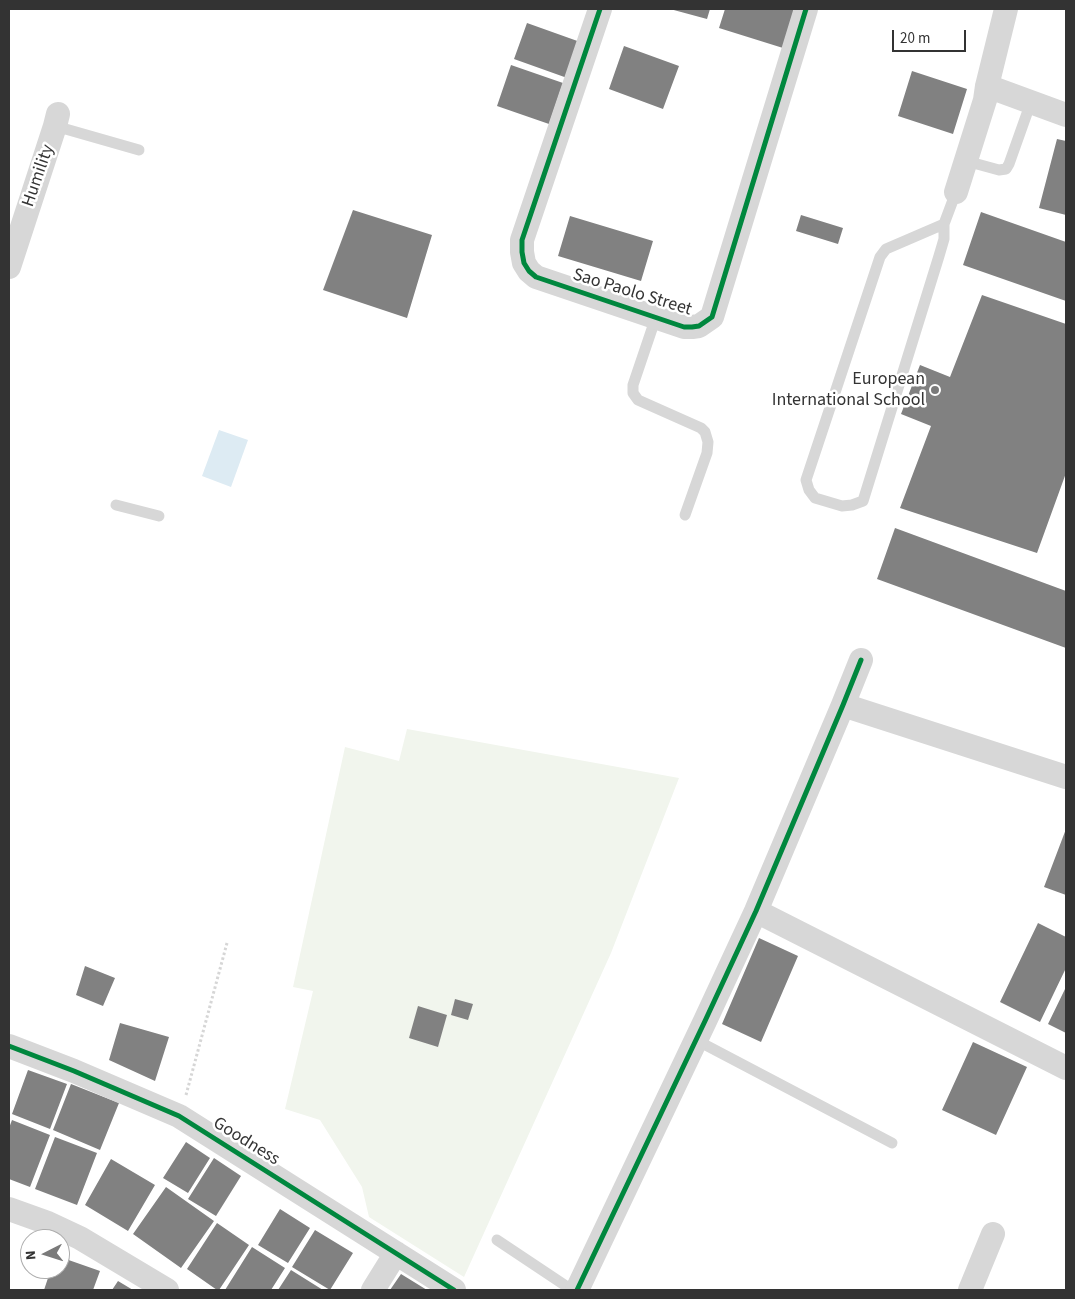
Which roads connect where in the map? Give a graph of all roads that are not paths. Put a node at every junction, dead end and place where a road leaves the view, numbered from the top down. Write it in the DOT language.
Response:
graph roads {
  1 [pos="600,9"];
  2 [pos="806,9"];
  3 [pos="1006,9"];
  4 [pos="987,86"];
  5 [pos="1031,102"];
  6 [pos="1066,115"];
  7 [pos="57,120"];
  8 [pos="140,150"];
  9 [pos="966,160"];
  10 [pos="956,192"];
  11 [pos="944,224"];
  12 [pos="10,255"];
  13 [pos="656,317"];
  14 [pos="116,505"];
  15 [pos="685,515"];
  16 [pos="159,516"];
  17 [pos="860,660"];
  18 [pos="843,705"];
  19 [pos="1066,777"];
  20 [pos="756,911"];
  21 [pos="696,1040"];
  22 [pos="9,1046"];
  23 [pos="1066,1068"];
  24 [pos="892,1143"];
  25 [pos="9,1209"];
  26 [pos="993,1234"];
  27 [pos="497,1240"];
  28 [pos="396,1253"];
  29 [pos="167,1290"];
  30 [pos="373,1290"];
  31 [pos="454,1290"];
  32 [pos="572,1290"];
  33 [pos="577,1290"];
  34 [pos="970,1290"];
  1 -- 13 [label="street, Sao Paolo Street"];
  2 -- 13 [label="street, Sao Paolo Street"];
  3 -- 4 [label="street"];
  4 -- 5 [label="street"];
  4 -- 9 [label="street"];
  5 -- 6 [label="street"];
  5 -- 9 [label="lane"];
  7 -- 8 [label="lane"];
  7 -- 12 [label="street, Humility"];
  9 -- 10 [label="street"];
  10 -- 11 [label="lane"];
  11 -- 11 [label="lane"];
  13 -- 15 [label="lane"];
  14 -- 16 [label="lane"];
  17 -- 18 [label="street"];
  18 -- 19 [label="street"];
  18 -- 20 [label="street"];
  20 -- 21 [label="street"];
  20 -- 23 [label="street"];
  21 -- 24 [label="lane"];
  21 -- 33 [label="street"];
  22 -- 28 [label="street, Goodness"];
  25 -- 29 [label="street"];
  26 -- 34 [label="street"];
  27 -- 32 [label="lane"];
  28 -- 30 [label="street"];
  28 -- 31 [label="street, Goodness"];
}
